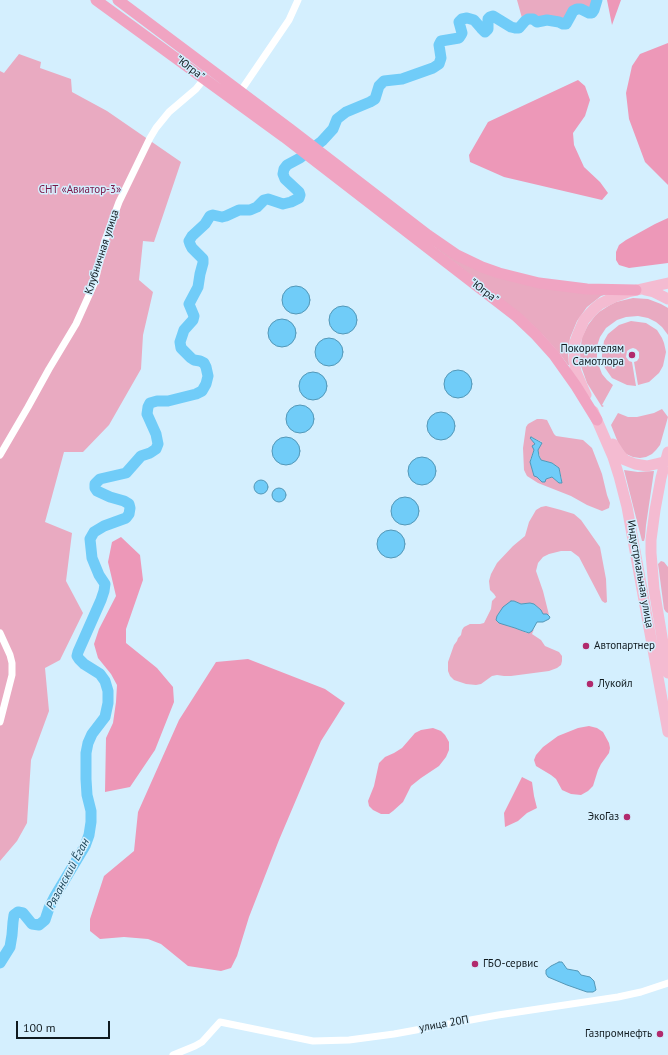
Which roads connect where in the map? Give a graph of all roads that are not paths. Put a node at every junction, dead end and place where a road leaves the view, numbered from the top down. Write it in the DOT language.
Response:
graph roads {
  1 [pos="96,0"];
  2 [pos="118,0"];
  3 [pos="298,0"];
  4 [pos="204,79"];
  5 [pos="240,92"];
  6 [pos="287,133"];
  7 [pos="327,164"];
  8 [pos="668,283"];
  9 [pos="636,290"];
  10 [pos="668,299"];
  11 [pos="597,420"];
  12 [pos="0,455"];
  13 [pos="667,458"];
  14 [pos="0,634"];
  15 [pos="668,673"];
  16 [pos="0,722"];
  17 [pos="668,732"];
  18 [pos="668,983"];
  19 [pos="173,1055"];
  1 -- 4 [label="highway, \"Югра\""];
  2 -- 5 [label="highway, \"Югра\""];
  3 -- 5 [label="street"];
  4 -- 6 [label="highway, \"Югра\""];
  4 -- 12 [label="street, Клубничная улица"];
  5 -- 6 [label="highway, \"Югра\""];
  6 -- 7 [label="highway"];
  7 -- 9 [label="highway, \"Югра\""];
  7 -- 11 [label="highway, \"Югра\""];
  8 -- 9 [label="main road"];
  9 -- 10 [label="main road"];
  9 -- 11 [label="main road"];
  11 -- 13 [label="main road"];
  11 -- 17 [label="main road, Индустриальная улица"];
  13 -- 15 [label="main road, Индустриальная улица"];
  14 -- 16 [label="street"];
  18 -- 19 [label="street, улица 20П"];
}
